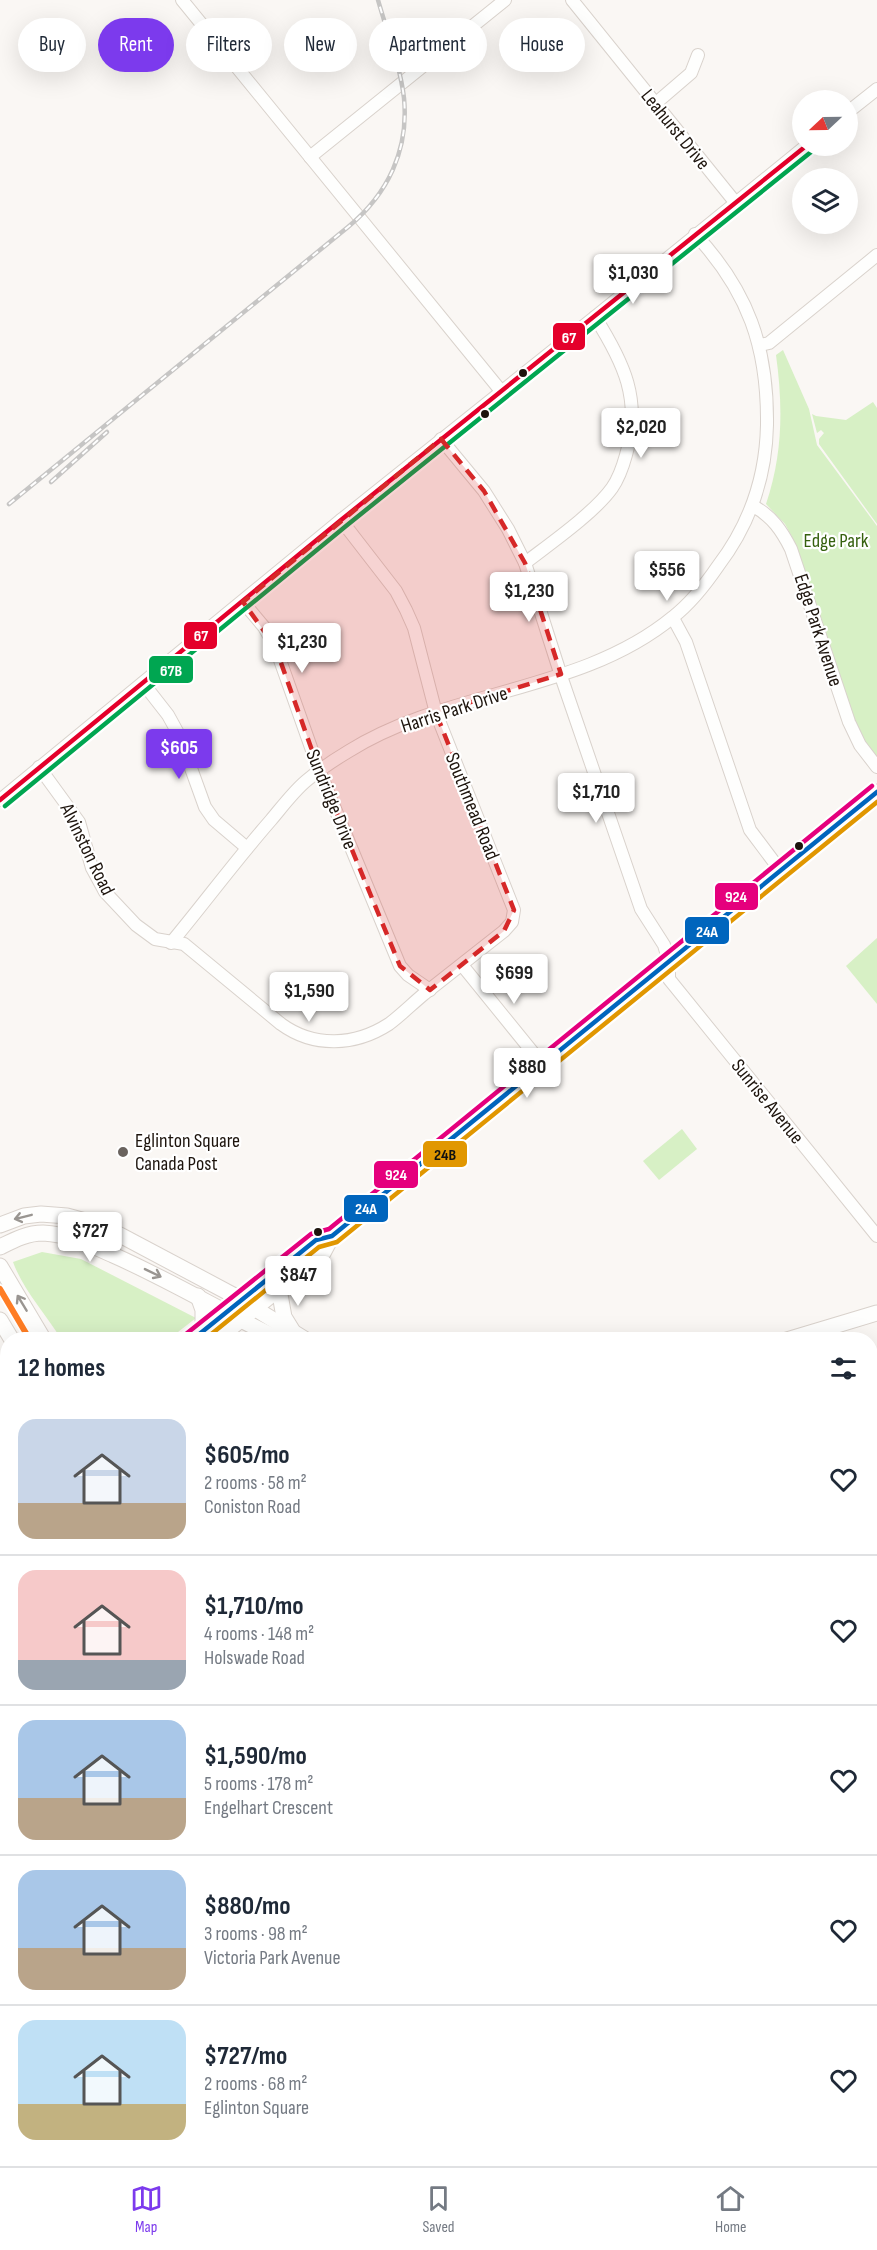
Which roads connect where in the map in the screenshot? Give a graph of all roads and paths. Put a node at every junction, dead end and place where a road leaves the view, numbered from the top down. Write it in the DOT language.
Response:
graph roads {
  1 [pos="182,0"];
  2 [pos="505,0"];
  3 [pos="572,0"];
  4 [pos="698,55"];
  5 [pos="875,94"];
  6 [pos="656,103"];
  7 [pos="858,105"];
  8 [pos="793,156"];
  9 [pos="310,157"];
  10 [pos="735,202"];
  11 [pos="695,234"];
  12 [pos="877,255"];
  13 [pos="595,317"];
  14 [pos="760,345"];
  15 [pos="501,391"];
  16 [pos="441,439"];
  17 [pos="753,506"];
  18 [pos="341,520"];
  19 [pos="525,563"];
  20 [pos="243,602"];
  21 [pos="673,618"];
  22 [pos="561,674"];
  23 [pos="143,683"];
  24 [pos="436,713"];
  25 [pos="39,766"];
  26 [pos="877,767"];
  27 [pos="320,770"];
  28 [pos="877,792"];
  29 [pos="0,800"];
  30 [pos="247,848"];
  31 [pos="780,870"];
  32 [pos="171,943"];
  33 [pos="669,962"];
  34 [pos="462,965"];
  35 [pos="430,990"];
  36 [pos="543,1065"];
  37 [pos="0,1225"];
  38 [pos="332,1236"];
  39 [pos="877,1236"];
  40 [pos="0,1247"];
  41 [pos="0,1266"];
  42 [pos="263,1283"];
  43 [pos="213,1284"];
  44 [pos="279,1289"];
  45 [pos="198,1296"];
  46 [pos="242,1300"];
  47 [pos="256,1308"];
  48 [pos="227,1311"];
  49 [pos="877,1313"];
  50 [pos="241,1319"];
  51 [pos="39,1332"];
  52 [pos="198,1332"];
  53 [pos="201,1332"];
  54 [pos="226,1332"];
  55 [pos="279,1332"];
  56 [pos="287,1332"];
  57 [pos="291,1332"];
  58 [pos="814,1332"];
  1 -- 9 [label="street"];
  2 -- 9 [label="street"];
  3 -- 6 [label="street, Leahurst Drive"];
  4 -- 6 [label="street"];
  5 -- 7 [label="street"];
  6 -- 10 [label="street, Leahurst Drive"];
  8 -- 10 [label="street"];
  9 -- 15 [label="street"];
  10 -- 11 [label="street"];
  11 -- 13 [label="street"];
  11 -- 14 [label="street"];
  12 -- 14 [label="street"];
  13 -- 15 [label="street"];
  13 -- 19 [label="street"];
  14 -- 17 [label="street"];
  15 -- 16 [label="street"];
  16 -- 18 [label="street"];
  16 -- 19 [label="street, Sunrise Avenue"];
  17 -- 21 [label="street, Harris Park Drive"];
  17 -- 26 [label="street, Edge Park Avenue"];
  18 -- 20 [label="street"];
  18 -- 24 [label="street, Southmead Road"];
  19 -- 22 [label="street, Sunrise Avenue"];
  20 -- 23 [label="street"];
  20 -- 27 [label="street, Sundridge Drive"];
  21 -- 22 [label="street, Harris Park Drive"];
  21 -- 31 [label="street"];
  22 -- 24 [label="street, Harris Park Drive"];
  22 -- 33 [label="street, Sunrise Avenue"];
  23 -- 25 [label="street"];
  23 -- 30 [label="street"];
  24 -- 27 [label="street, Harris Park Drive"];
  24 -- 34 [label="street, Southmead Road"];
  25 -- 29 [label="street"];
  25 -- 32 [label="street, Alvinston Road"];
  27 -- 30 [label="street, Harris Park Drive"];
  27 -- 35 [label="street, Sundridge Drive"];
  28 -- 31 [label="main road"];
  30 -- 32 [label="street, Harris Park Drive"];
  31 -- 33 [label="main road"];
  32 -- 35 [label="street, Alvinston Road"];
  33 -- 36 [label="main road"];
  33 -- 39 [label="street, Sunrise Avenue"];
  34 -- 35 [label="street, Southmead Road"];
  34 -- 36 [label="street"];
  36 -- 38 [label="main road"];
  43 -- 37 [label="main road, one-way"];
  38 -- 42 [label="main road"];
  38 -- 44 [label="main road"];
  40 -- 45 [label="main road, one-way"];
  51 -- 41 [label="main road, one-way"];
  42 -- 43 [label="main road"];
  42 -- 46 [label="main road"];
  43 -- 46 [label="main road"];
  44 -- 47 [label="main road"];
  44 -- 57 [label="main road"];
  45 -- 48 [label="main road"];
  45 -- 52 [label="main road"];
  46 -- 47 [label="main road"];
  46 -- 48 [label="main road"];
  47 -- 50 [label="main road"];
  47 -- 56 [label="main road"];
  48 -- 50 [label="main road"];
  48 -- 53 [label="main road"];
  49 -- 58 [label="main road"];
  50 -- 54 [label="main road"];
  50 -- 55 [label="main road"];
}
